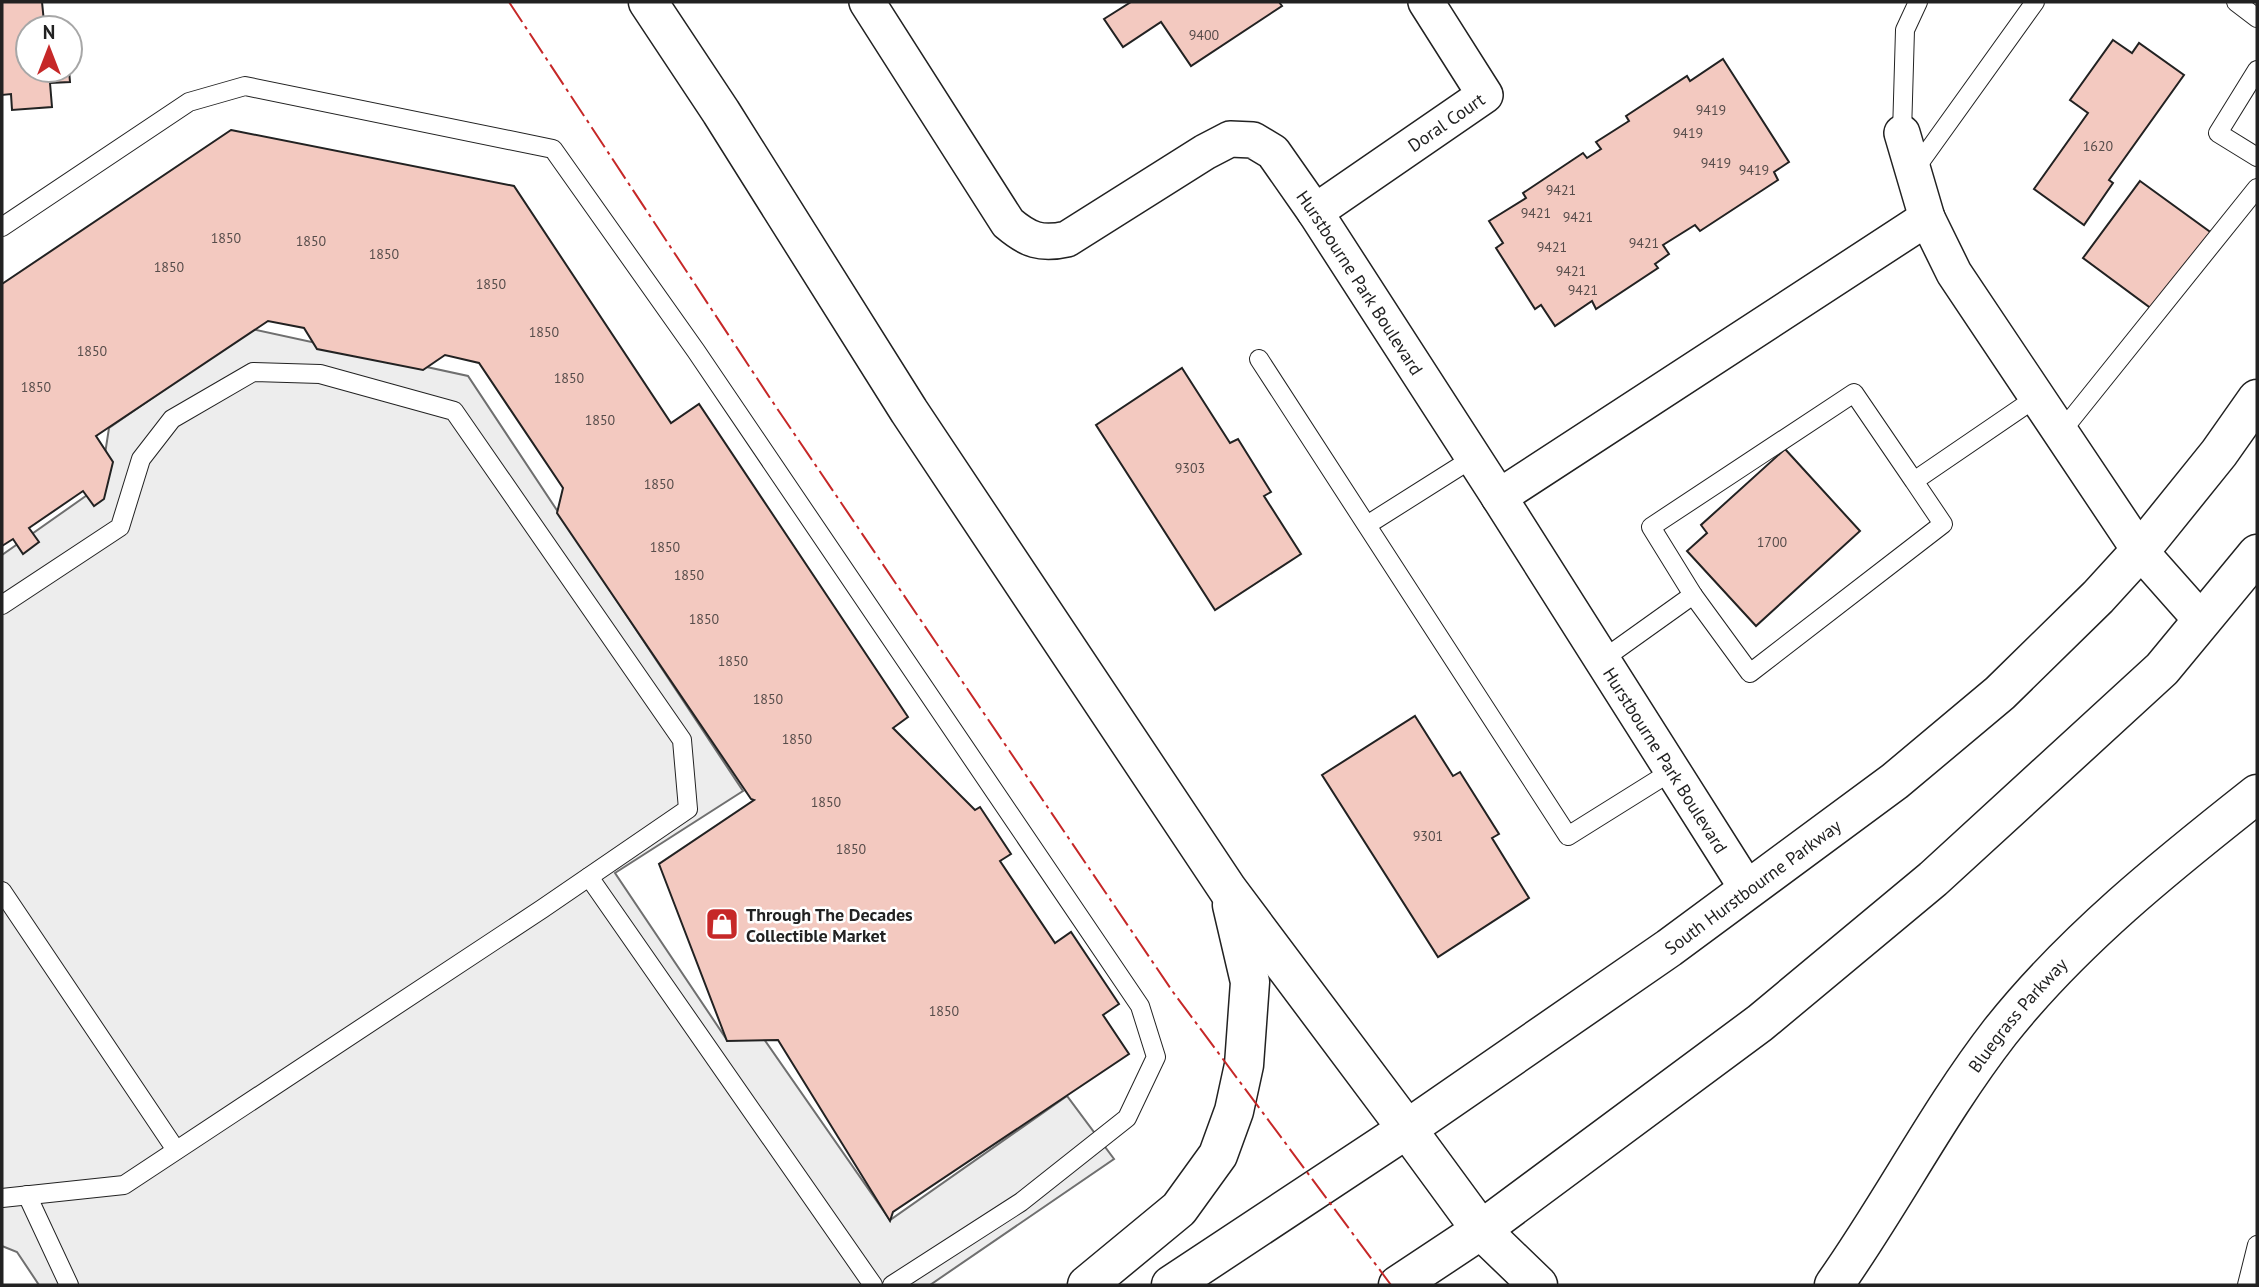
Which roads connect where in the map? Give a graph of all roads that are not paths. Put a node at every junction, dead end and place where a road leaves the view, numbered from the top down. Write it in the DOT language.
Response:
graph roads {
  1 [pos="648,2"];
  2 [pos="867,2"];
  3 [pos="1426,2"];
  4 [pos="1918,2"];
  5 [pos="2035,2"];
  6 [pos="2236,2"];
  7 [pos="2257,18"];
  8 [pos="2257,70"];
  9 [pos="1902,133"];
  10 [pos="2257,157"];
  11 [pos="1913,172"];
  12 [pos="2257,188"];
  13 [pos="1315,212"];
  14 [pos="1927,218"];
  15 [pos="2,228"];
  16 [pos="1259,359"];
  17 [pos="2037,397"];
  18 [pos="2257,399"];
  19 [pos="2061,432"];
  20 [pos="1474,458"];
  21 [pos="1914,481"];
  22 [pos="1499,498"];
  23 [pos="1367,526"];
  24 [pos="2140,551"];
  25 [pos="2257,554"];
  26 [pos="1693,594"];
  27 [pos="2,605"];
  28 [pos="2202,621"];
  29 [pos="1602,660"];
  30 [pos="1672,771"];
  31 [pos="2257,794"];
  32 [pos="589,877"];
  33 [pos="1228,890"];
  34 [pos="1748,890"];
  35 [pos="2,891"];
  36 [pos="1407,1129"];
  37 [pos="176,1150"];
  38 [pos="27,1195"];
  39 [pos="2,1198"];
  40 [pos="1481,1230"];
  41 [pos="2257,1245"];
  42 [pos="69,1285"];
  43 [pos="873,1285"];
  44 [pos="892,1285"];
  45 [pos="1087,1285"];
  46 [pos="1171,1285"];
  47 [pos="1398,1285"];
  48 [pos="1538,1285"];
  49 [pos="1834,1285"];
  50 [pos="2247,1285"];
  1 -- 33 [label="main road"];
  2 -- 13 [label="street, Hurstbourne Park Boulevard"];
  3 -- 13 [label="street, Doral Court"];
  4 -- 9 [label="lane"];
  5 -- 11 [label="lane"];
  6 -- 7 [label="lane"];
  8 -- 10 [label="lane"];
  9 -- 11 [label="street"];
  11 -- 14 [label="street"];
  12 -- 19 [label="lane"];
  13 -- 20 [label="street, Hurstbourne Park Boulevard"];
  14 -- 17 [label="street"];
  14 -- 22 [label="street"];
  15 -- 44 [label="lane"];
  16 -- 23 [label="lane"];
  17 -- 19 [label="street"];
  17 -- 21 [label="lane"];
  18 -- 24 [label="main road, South Hurstbourne Parkway"];
  19 -- 24 [label="street"];
  20 -- 22 [label="street, Hurstbourne Park Boulevard"];
  20 -- 23 [label="lane"];
  21 -- 26 [label="lane"];
  21 -- 26 [label="lane"];
  22 -- 29 [label="street, Hurstbourne Park Boulevard"];
  23 -- 30 [label="lane"];
  24 -- 28 [label="street"];
  24 -- 34 [label="main road, South Hurstbourne Parkway"];
  25 -- 28 [label="main road"];
  26 -- 29 [label="lane"];
  27 -- 32 [label="lane"];
  28 -- 40 [label="main road"];
  29 -- 30 [label="street, Hurstbourne Park Boulevard"];
  30 -- 34 [label="street, Hurstbourne Park Boulevard"];
  31 -- 49 [label="main road, Bluegrass Parkway"];
  32 -- 37 [label="lane"];
  32 -- 43 [label="lane"];
  33 -- 36 [label="main road"];
  33 -- 45 [label="main road"];
  34 -- 36 [label="main road, South Hurstbourne Parkway"];
  35 -- 37 [label="lane"];
  36 -- 40 [label="main road"];
  36 -- 46 [label="main road, South Hurstbourne Parkway"];
  37 -- 38 [label="lane"];
  38 -- 39 [label="lane"];
  38 -- 42 [label="lane"];
  40 -- 47 [label="main road"];
  40 -- 48 [label="main road"];
  41 -- 50 [label="lane"];
}
